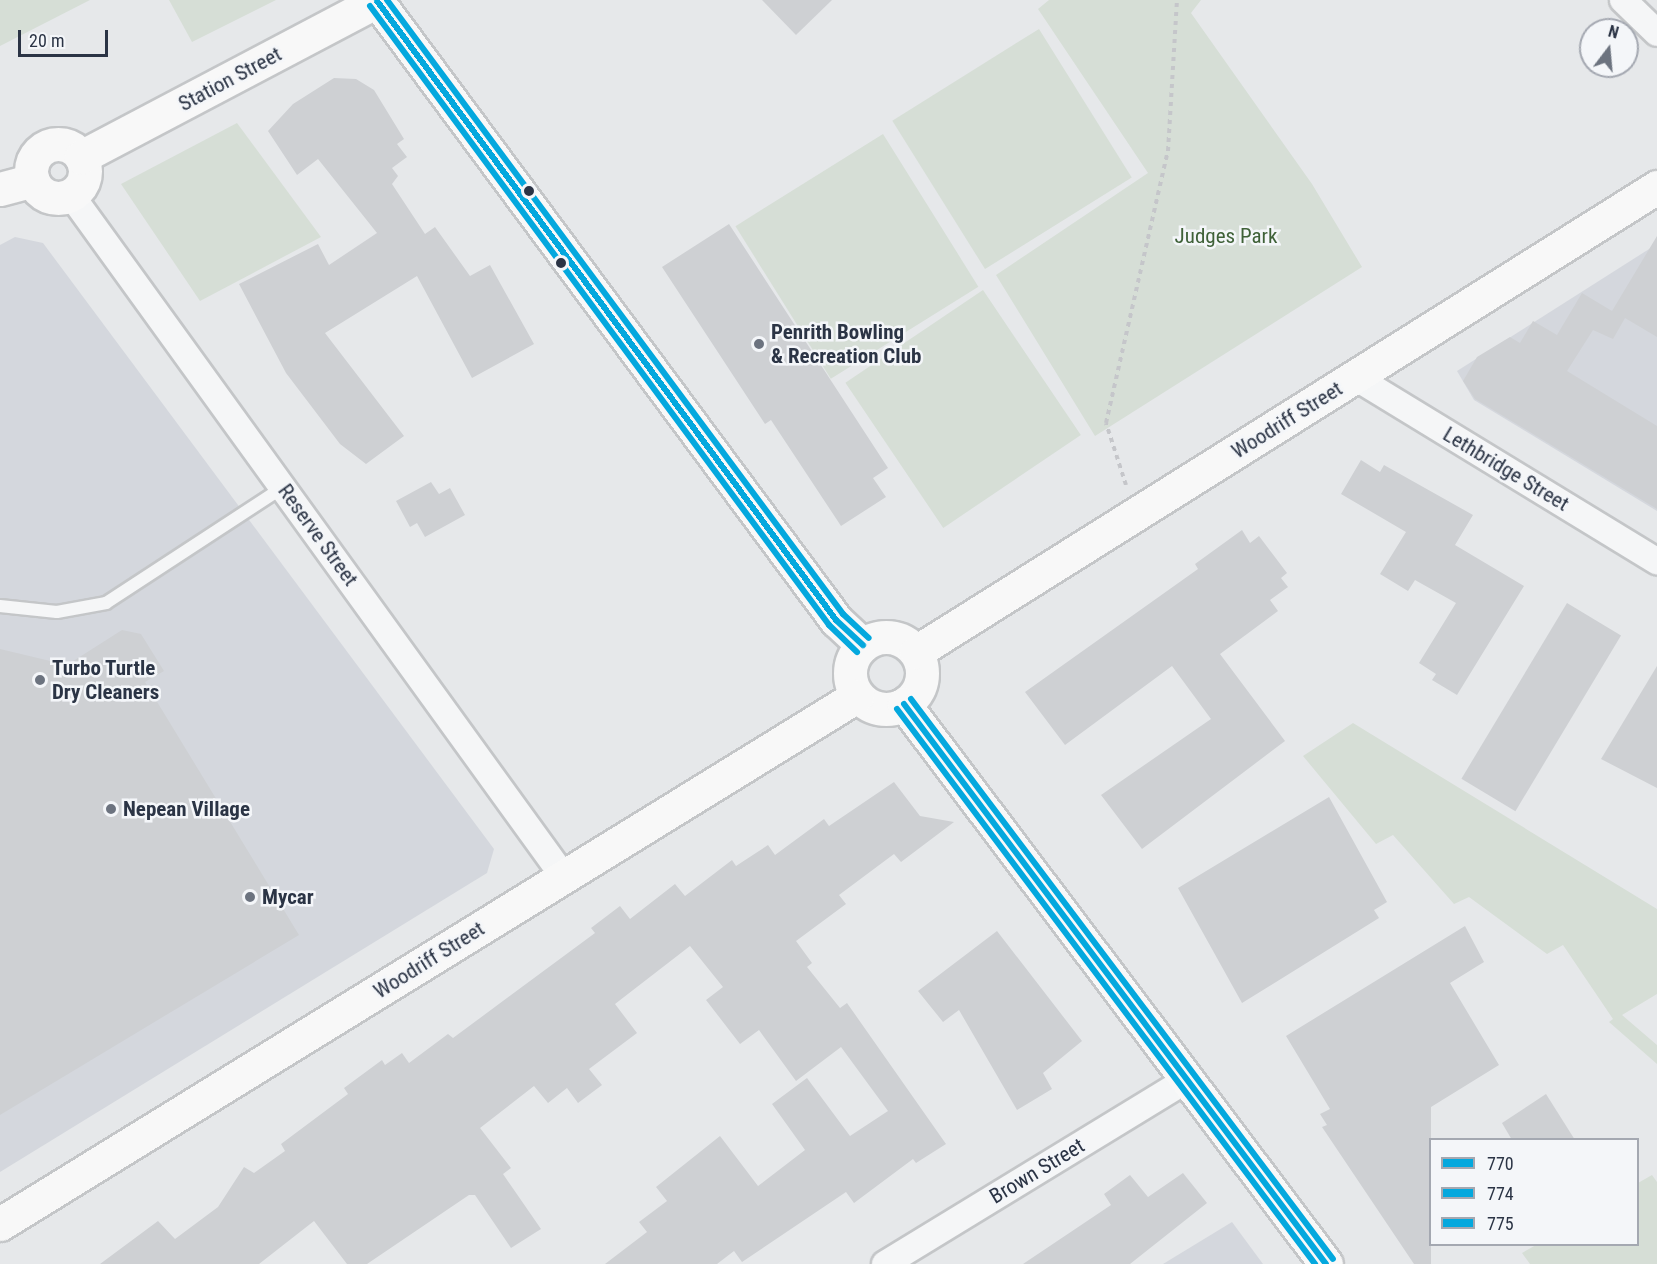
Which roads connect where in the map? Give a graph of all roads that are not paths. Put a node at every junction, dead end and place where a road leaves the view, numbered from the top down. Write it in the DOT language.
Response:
graph roads {
  1 [pos="378,0"];
  2 [pos="1623,0"];
  3 [pos="1657,33"];
  4 [pos="81,156"];
  5 [pos="33,180"];
  6 [pos="1657,187"];
  7 [pos="0,189"];
  8 [pos="71,195"];
  9 [pos="1355,377"];
  10 [pos="283,487"];
  11 [pos="1657,561"];
  12 [pos="0,606"];
  13 [pos="863,645"];
  14 [pos="916,652"];
  15 [pos="857,696"];
  16 [pos="904,704"];
  17 [pos="564,877"];
  18 [pos="1188,1079"];
  19 [pos="0,1224"];
  20 [pos="885,1264"];
  21 [pos="1326,1264"];
  1 -- 4 [label="street, Station Street"];
  1 -- 13 [label="street"];
  2 -- 3 [label="street"];
  4 -- 5 [label="street"];
  4 -- 8 [label="street"];
  5 -- 7 [label="street"];
  5 -- 8 [label="street"];
  6 -- 9 [label="street, Woodriff Street"];
  8 -- 10 [label="street, Reserve Street"];
  9 -- 11 [label="street, Lethbridge Street"];
  9 -- 14 [label="street, Woodriff Street"];
  10 -- 12 [label="lane"];
  10 -- 17 [label="street, Reserve Street"];
  13 -- 14 [label="street"];
  13 -- 15 [label="street"];
  14 -- 16 [label="street"];
  15 -- 16 [label="street"];
  15 -- 17 [label="street, Woodriff Street"];
  16 -- 18 [label="street"];
  17 -- 19 [label="street, Woodriff Street"];
  18 -- 20 [label="street, Brown Street"];
  18 -- 21 [label="street"];
}
